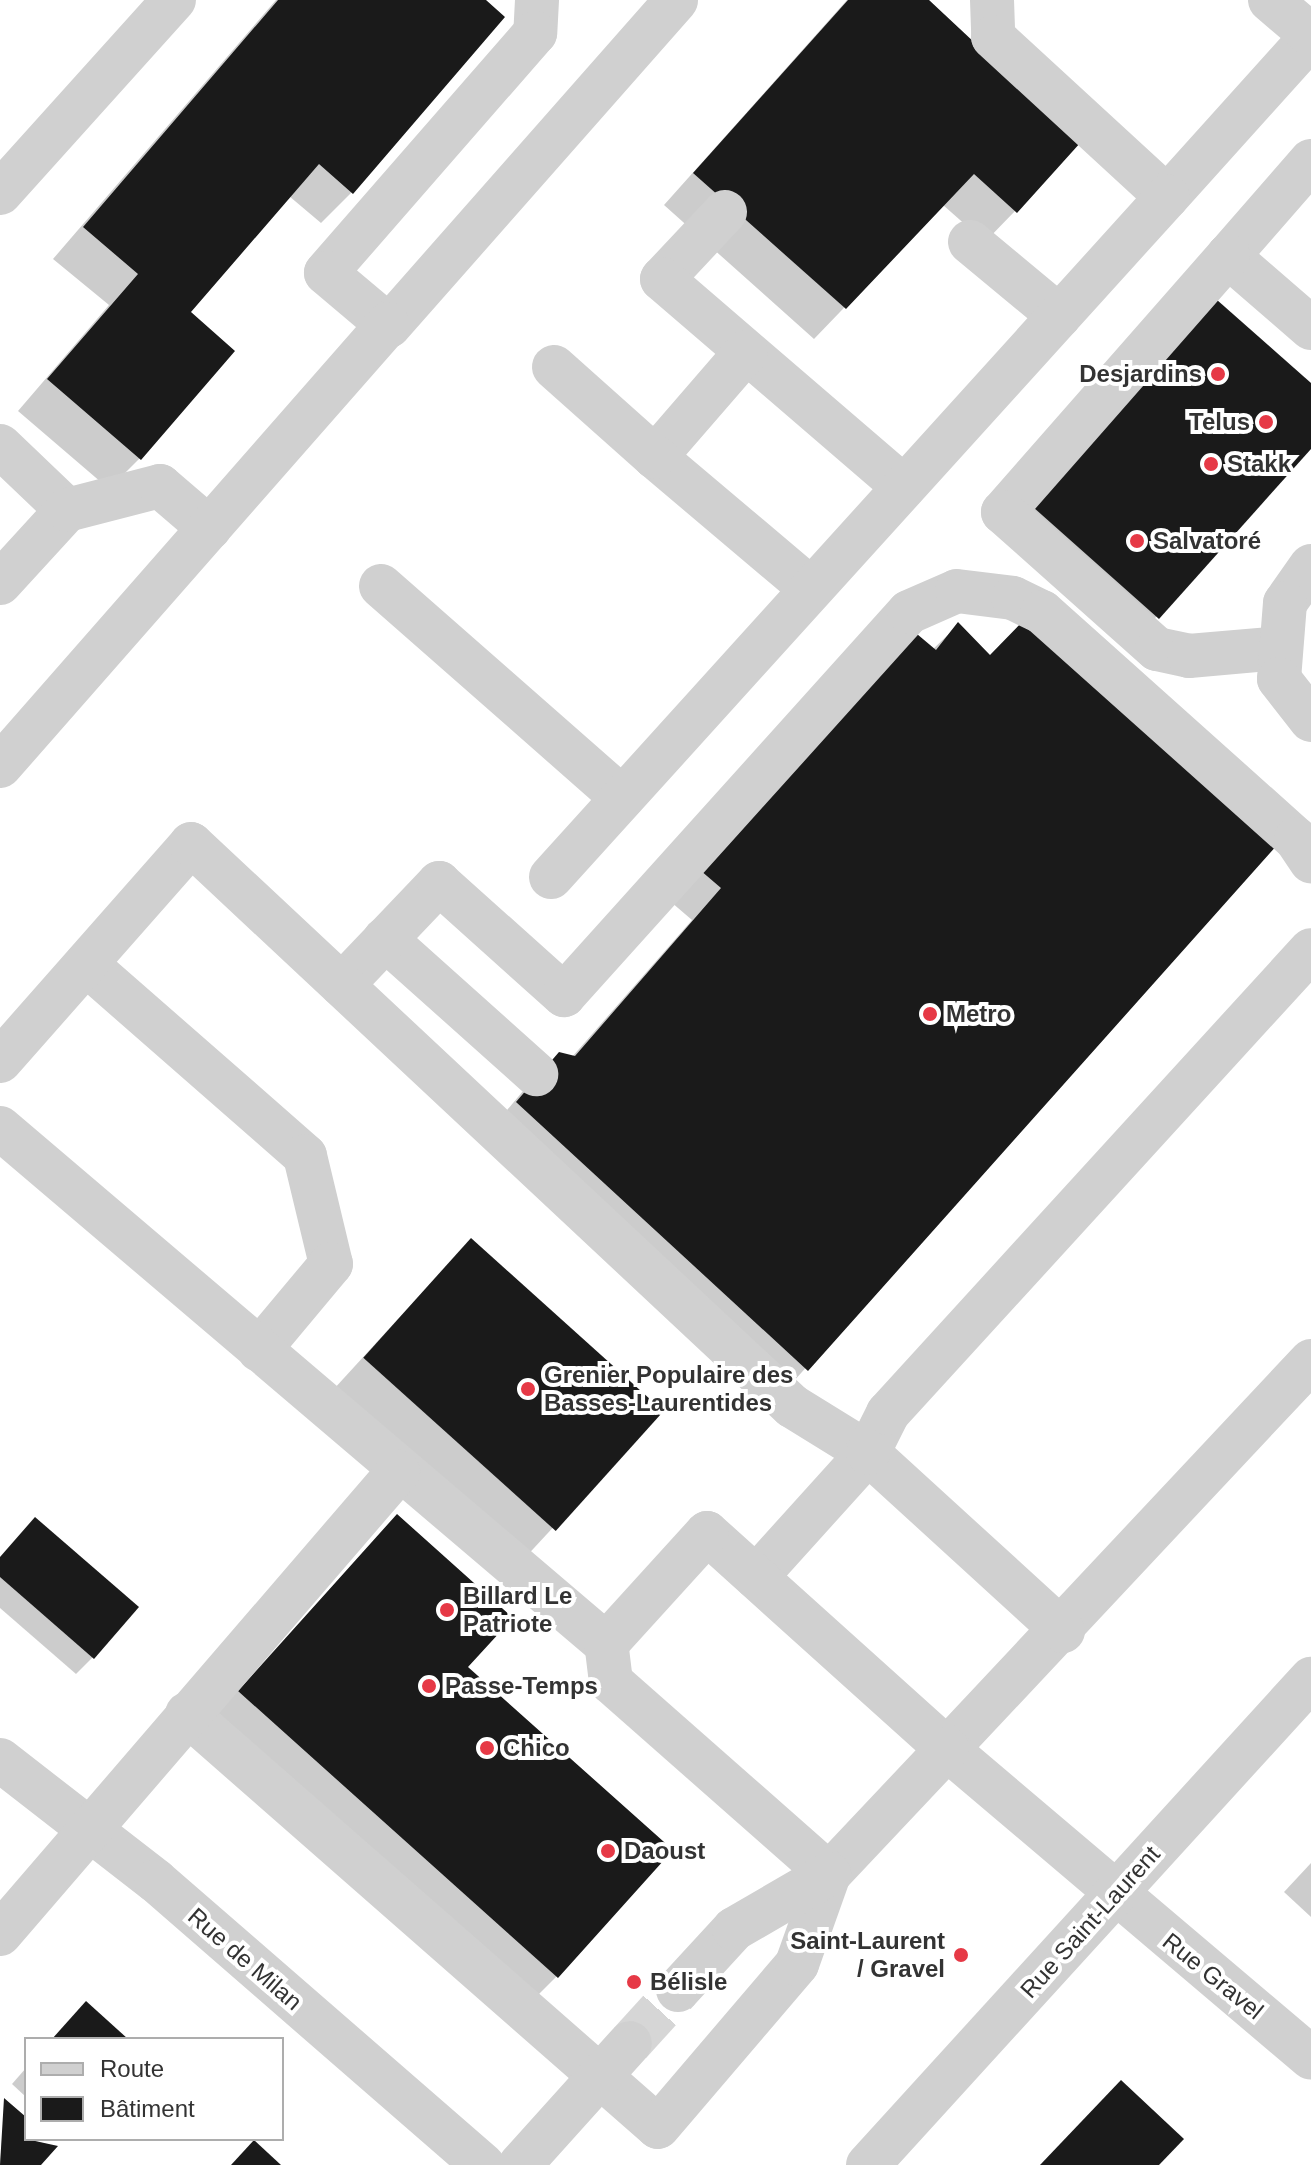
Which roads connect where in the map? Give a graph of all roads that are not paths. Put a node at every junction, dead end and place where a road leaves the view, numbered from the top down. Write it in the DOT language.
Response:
graph roads {
  1 [pos="174,0"];
  2 [pos="537,0"];
  3 [pos="992,0"];
  4 [pos="1270,0"];
  5 [pos="660,5"];
  6 [pos="1311,36"];
  7 [pos="1311,161"];
  8 [pos="0,193"];
  9 [pos="1167,197"];
  10 [pos="725,212"];
  11 [pos="970,242"];
  12 [pos="1228,256"];
  13 [pos="1059,316"];
  14 [pos="388,324"];
  15 [pos="1311,328"];
  16 [pos="746,352"];
  17 [pos="554,367"];
  18 [pos="0,446"];
  19 [pos="655,457"];
  20 [pos="904,487"];
  21 [pos="67,510"];
  22 [pos="209,528"];
  23 [pos="1311,566"];
  24 [pos="0,583"];
  25 [pos="381,586"];
  26 [pos="810,588"];
  27 [pos="1280,648"];
  28 [pos="1311,720"];
  29 [pos="0,766"];
  30 [pos="622,798"];
  31 [pos="1311,861"];
  32 [pos="551,877"];
  33 [pos="385,939"];
  34 [pos="1311,950"];
  35 [pos="86,964"];
  36 [pos="342,985"];
  37 [pos="0,1061"];
  38 [pos="536,1074"];
  39 [pos="0,1128"];
  40 [pos="259,1350"];
  41 [pos="1311,1361"];
  42 [pos="868,1453"];
  43 [pos="398,1472"];
  44 [pos="756,1577"];
  45 [pos="1063,1631"];
  46 [pos="606,1644"];
  47 [pos="1311,1679"];
  48 [pos="187,1714"];
  49 [pos="947,1749"];
  50 [pos="0,1760"];
  51 [pos="87,1829"];
  52 [pos="829,1874"];
  53 [pos="1114,1895"];
  54 [pos="0,1934"];
  55 [pos="678,1990"];
  56 [pos="630,2043"];
  57 [pos="1311,2058"];
  58 [pos="600,2077"];
  59 [pos="483,2165"];
  60 [pos="520,2165"];
  61 [pos="868,2165"];
  1 -- 8 [label="street"];
  2 -- 14 [label="street"];
  3 -- 9 [label="street"];
  4 -- 6 [label="street"];
  5 -- 14 [label="street"];
  6 -- 9 [label="street"];
  7 -- 12 [label="street"];
  9 -- 13 [label="street"];
  10 -- 16 [label="street"];
  11 -- 13 [label="street"];
  12 -- 15 [label="street"];
  12 -- 27 [label="street"];
  13 -- 20 [label="street"];
  14 -- 22 [label="street"];
  16 -- 19 [label="street"];
  16 -- 20 [label="street"];
  17 -- 19 [label="street"];
  18 -- 21 [label="street"];
  19 -- 26 [label="street"];
  20 -- 26 [label="street"];
  21 -- 22 [label="street"];
  21 -- 24 [label="street"];
  22 -- 29 [label="street"];
  23 -- 27 [label="street"];
  25 -- 30 [label="street"];
  26 -- 30 [label="street"];
  27 -- 28 [label="street"];
  30 -- 32 [label="street"];
  31 -- 33 [label="street"];
  33 -- 36 [label="street"];
  33 -- 38 [label="street"];
  34 -- 42 [label="street"];
  35 -- 36 [label="street"];
  35 -- 37 [label="street"];
  35 -- 40 [label="street"];
  36 -- 42 [label="street"];
  39 -- 40 [label="street"];
  40 -- 43 [label="street"];
  41 -- 45 [label="street"];
  42 -- 44 [label="street"];
  42 -- 45 [label="street"];
  43 -- 46 [label="street"];
  43 -- 48 [label="street"];
  44 -- 46 [label="street, Rue Gravel"];
  44 -- 49 [label="street, Rue Gravel"];
  45 -- 49 [label="street"];
  46 -- 52 [label="street"];
  47 -- 53 [label="street, Rue Saint-Laurent"];
  48 -- 51 [label="street"];
  48 -- 58 [label="street"];
  49 -- 52 [label="street"];
  49 -- 53 [label="street, Rue Gravel"];
  50 -- 51 [label="street, Rue de Milan"];
  51 -- 54 [label="street"];
  51 -- 59 [label="street, Rue de Milan"];
  52 -- 55 [label="street"];
  52 -- 58 [label="street"];
  53 -- 57 [label="street, Rue Gravel"];
  53 -- 61 [label="street, Rue Saint-Laurent"];
  56 -- 58 [label="street"];
  58 -- 60 [label="street"];
}
